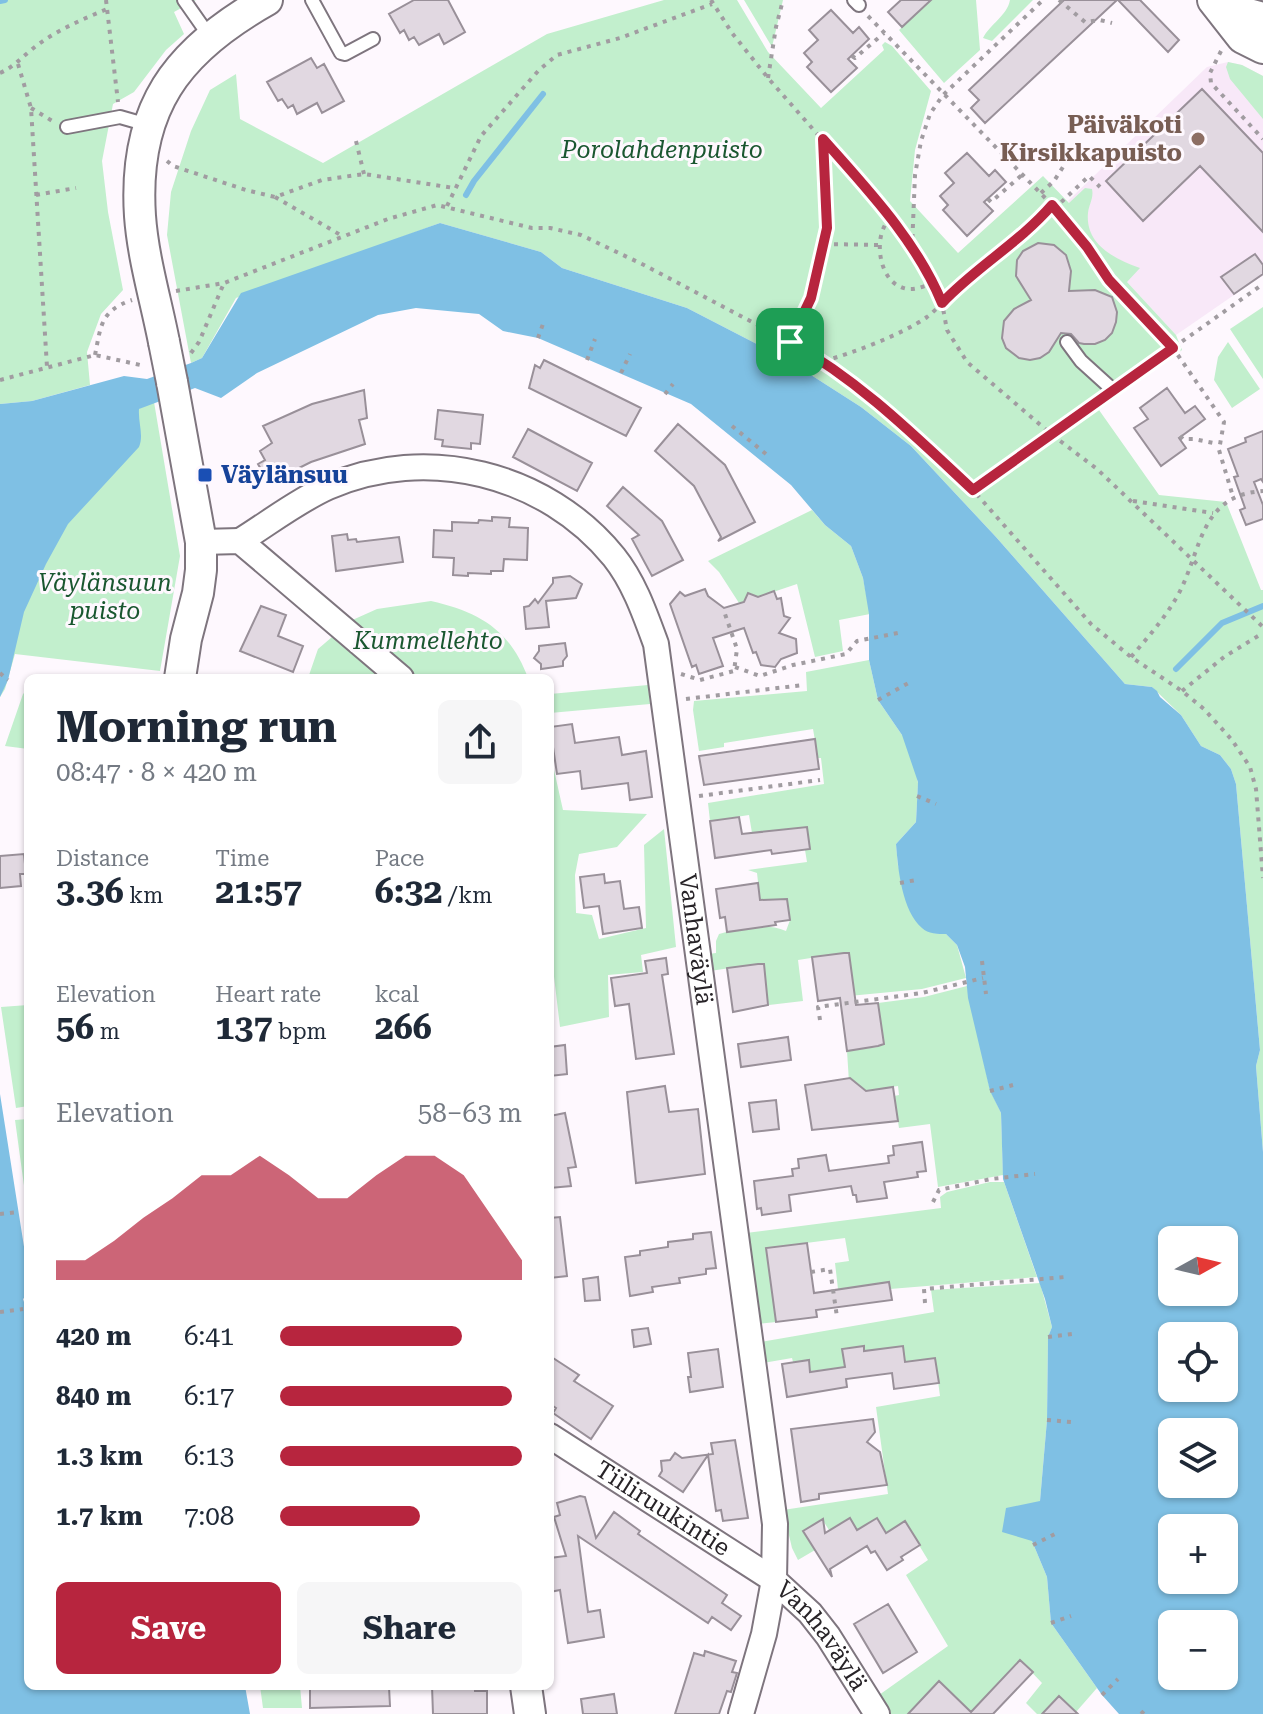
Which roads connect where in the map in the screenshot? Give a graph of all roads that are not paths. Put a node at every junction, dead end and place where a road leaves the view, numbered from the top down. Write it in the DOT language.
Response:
graph roads {
  1 [pos="184,0"];
  2 [pos="267,0"];
  3 [pos="312,0"];
  4 [pos="1218,4"];
  5 [pos="1263,19"];
  6 [pos="210,37"];
  7 [pos="373,39"];
  8 [pos="1263,47"];
  9 [pos="148,125"];
  10 [pos="67,127"];
  11 [pos="1067,342"];
  12 [pos="1113,390"];
  13 [pos="240,541"];
  14 [pos="201,542"];
  15 [pos="181,674"];
  16 [pos="398,674"];
  17 [pos="554,1439"];
  18 [pos="774,1580"];
  19 [pos="527,1690"];
  20 [pos="530,1714"];
  21 [pos="741,1714"];
  22 [pos="877,1714"];
  1 -- 6 [label="lane"];
  2 -- 6 [label="street"];
  3 -- 7 [label="lane"];
  4 -- 5 [label="main road"];
  4 -- 8 [label="main road"];
  6 -- 9 [label="street"];
  9 -- 10 [label="lane"];
  9 -- 14 [label="street"];
  11 -- 12 [label="lane"];
  13 -- 14 [label="street"];
  13 -- 16 [label="street"];
  13 -- 18 [label="street, Vanhaväylä"];
  14 -- 15 [label="street"];
  17 -- 18 [label="street, Tiiliruukintie"];
  18 -- 21 [label="street"];
  18 -- 22 [label="street, Vanhaväylä"];
  19 -- 20 [label="street"];
}
